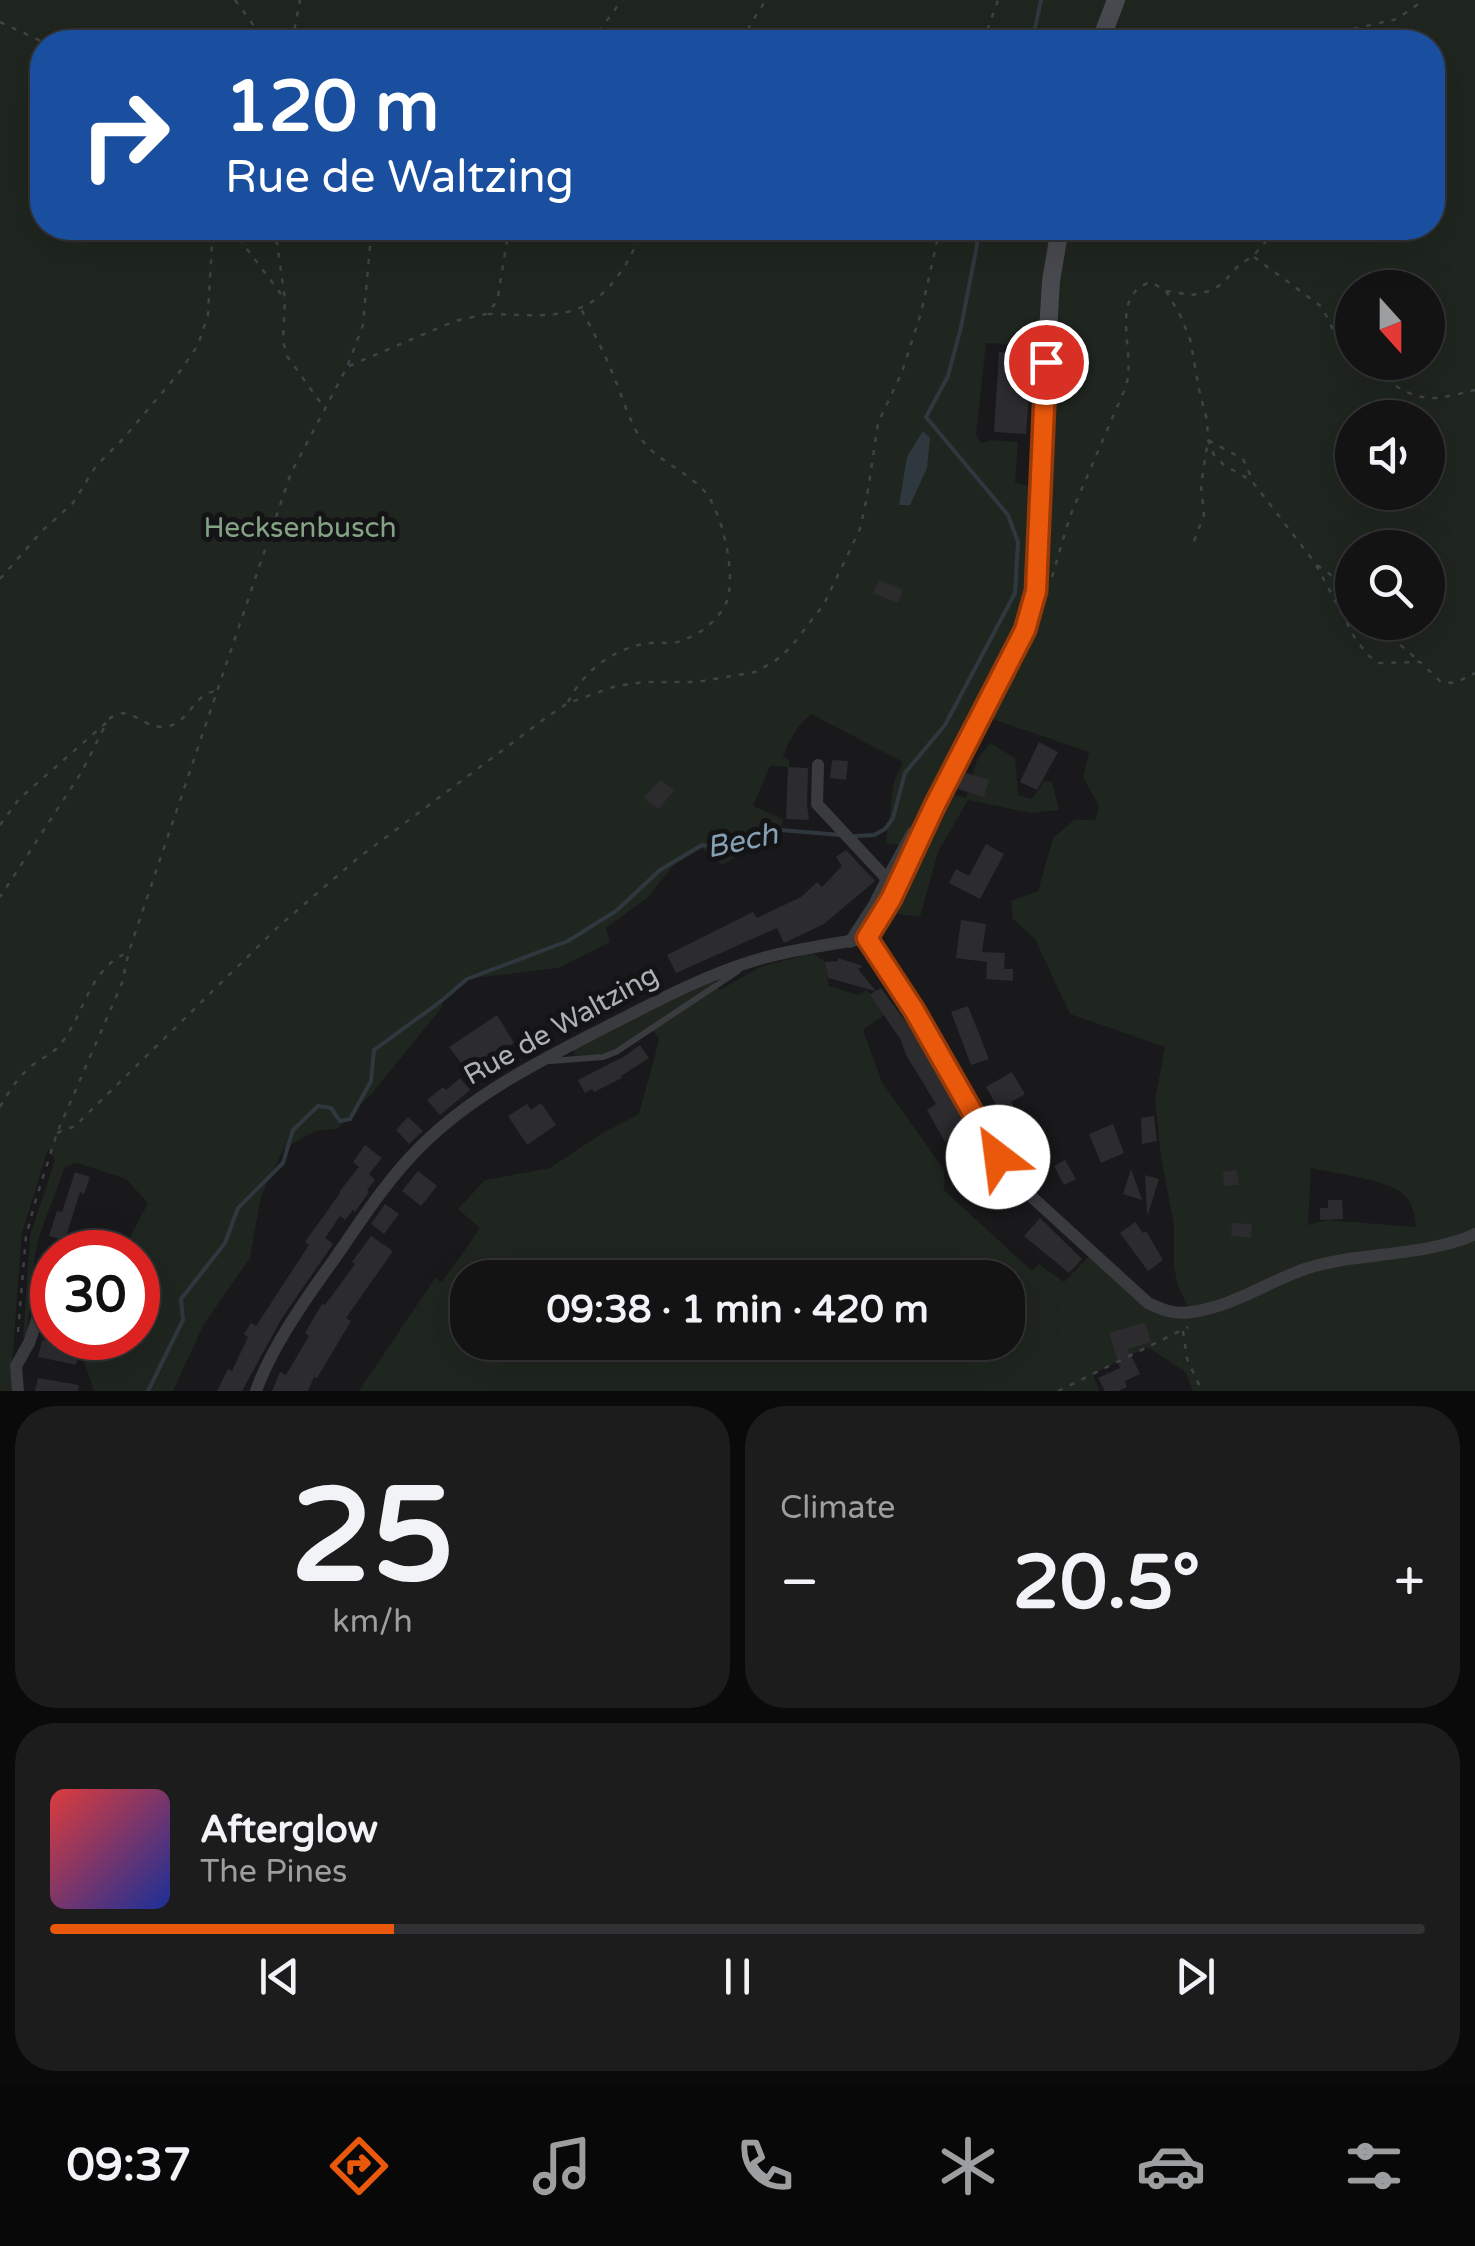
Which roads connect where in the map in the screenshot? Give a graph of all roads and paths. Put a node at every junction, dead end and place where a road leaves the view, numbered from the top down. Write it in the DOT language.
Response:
graph roads {
  1 [pos="235,0"];
  2 [pos="300,0"];
  3 [pos="622,0"];
  4 [pos="766,0"];
  5 [pos="998,0"];
  6 [pos="1116,0"];
  7 [pos="1424,0"];
  8 [pos="0,22"];
  9 [pos="257,30"];
  10 [pos="294,30"];
  11 [pos="600,30"];
  12 [pos="748,30"];
  13 [pos="987,30"];
  14 [pos="1105,30"];
  15 [pos="1348,30"];
  16 [pos="30,36"];
  17 [pos="211,240"];
  18 [pos="239,240"];
  19 [pos="276,240"];
  20 [pos="369,240"];
  21 [pos="507,240"];
  22 [pos="638,240"];
  23 [pos="937,240"];
  24 [pos="1058,240"];
  25 [pos="1267,240"];
  26 [pos="1253,256"];
  27 [pos="1166,290"];
  28 [pos="285,299"];
  29 [pos="581,309"];
  30 [pos="486,314"];
  31 [pos="1048,330"];
  32 [pos="1335,334"];
  33 [pos="347,367"];
  34 [pos="1385,380"];
  35 [pos="1475,390"];
  36 [pos="324,407"];
  37 [pos="1208,440"];
  38 [pos="1252,481"];
  39 [pos="1194,541"];
  40 [pos="1315,563"];
  41 [pos="1335,578"];
  42 [pos="0,579"];
  43 [pos="1036,591"];
  44 [pos="1396,640"];
  45 [pos="1420,662"];
  46 [pos="1475,673"];
  47 [pos="218,691"];
  48 [pos="568,703"];
  49 [pos="107,722"];
  50 [pos="818,765"];
  51 [pos="935,805"];
  52 [pos="0,825"];
  53 [pos="886,879"];
  54 [pos="0,897"];
  55 [pos="867,938"];
  56 [pos="850,942"];
  57 [pos="130,952"];
  58 [pos="755,960"];
  59 [pos="540,1062"];
  60 [pos="0,1106"];
  61 [pos="57,1133"];
  62 [pos="1475,1234"];
  63 [pos="1192,1318"];
  64 [pos="1183,1330"];
  65 [pos="30,1338"];
  66 [pos="16,1366"];
  67 [pos="18,1391"];
  68 [pos="256,1391"];
  69 [pos="1058,1391"];
  70 [pos="1202,1391"];
  1 -- 9 [label="path"];
  2 -- 10 [label="path"];
  3 -- 11 [label="path"];
  4 -- 12 [label="path"];
  5 -- 13 [label="path"];
  6 -- 14 [label="street"];
  7 -- 15 [label="path"];
  8 -- 16 [label="path"];
  17 -- 42 [label="path"];
  18 -- 28 [label="path"];
  19 -- 28 [label="path"];
  20 -- 33 [label="path"];
  21 -- 30 [label="path"];
  22 -- 29 [label="path"];
  23 -- 48 [label="path"];
  24 -- 31 [label="street"];
  25 -- 26 [label="path"];
  26 -- 27 [label="path"];
  26 -- 32 [label="path"];
  27 -- 37 [label="path"];
  27 -- 43 [label="path"];
  28 -- 36 [label="path"];
  29 -- 30 [label="path"];
  29 -- 48 [label="path"];
  30 -- 33 [label="path"];
  31 -- 43 [label="street"];
  33 -- 36 [label="path"];
  34 -- 35 [label="path"];
  36 -- 47 [label="path"];
  37 -- 38 [label="path"];
  37 -- 38 [label="path"];
  37 -- 39 [label="path"];
  38 -- 40 [label="path"];
  40 -- 41 [label="path"];
  40 -- 45 [label="path"];
  43 -- 51 [label="street"];
  44 -- 45 [label="path"];
  45 -- 46 [label="path"];
  47 -- 49 [label="path"];
  47 -- 57 [label="path"];
  48 -- 61 [label="path"];
  49 -- 52 [label="path"];
  49 -- 54 [label="path"];
  50 -- 53 [label="street"];
  51 -- 53 [label="street"];
  51 -- 55 [label="street"];
  53 -- 56 [label="street"];
  55 -- 56 [label="street, Rue de Waltzing"];
  55 -- 63 [label="street"];
  56 -- 58 [label="street, Rue de Waltzing"];
  57 -- 60 [label="path"];
  57 -- 61 [label="path"];
  58 -- 59 [label="street, Rue de Waltzing"];
  58 -- 59 [label="lane"];
  59 -- 68 [label="street, Rue de Waltzing"];
  61 -- 66 [label="path"];
  62 -- 63 [label="street"];
  63 -- 64 [label="path"];
  64 -- 69 [label="path"];
  64 -- 70 [label="path"];
  65 -- 66 [label="street"];
  66 -- 67 [label="street"];
}
